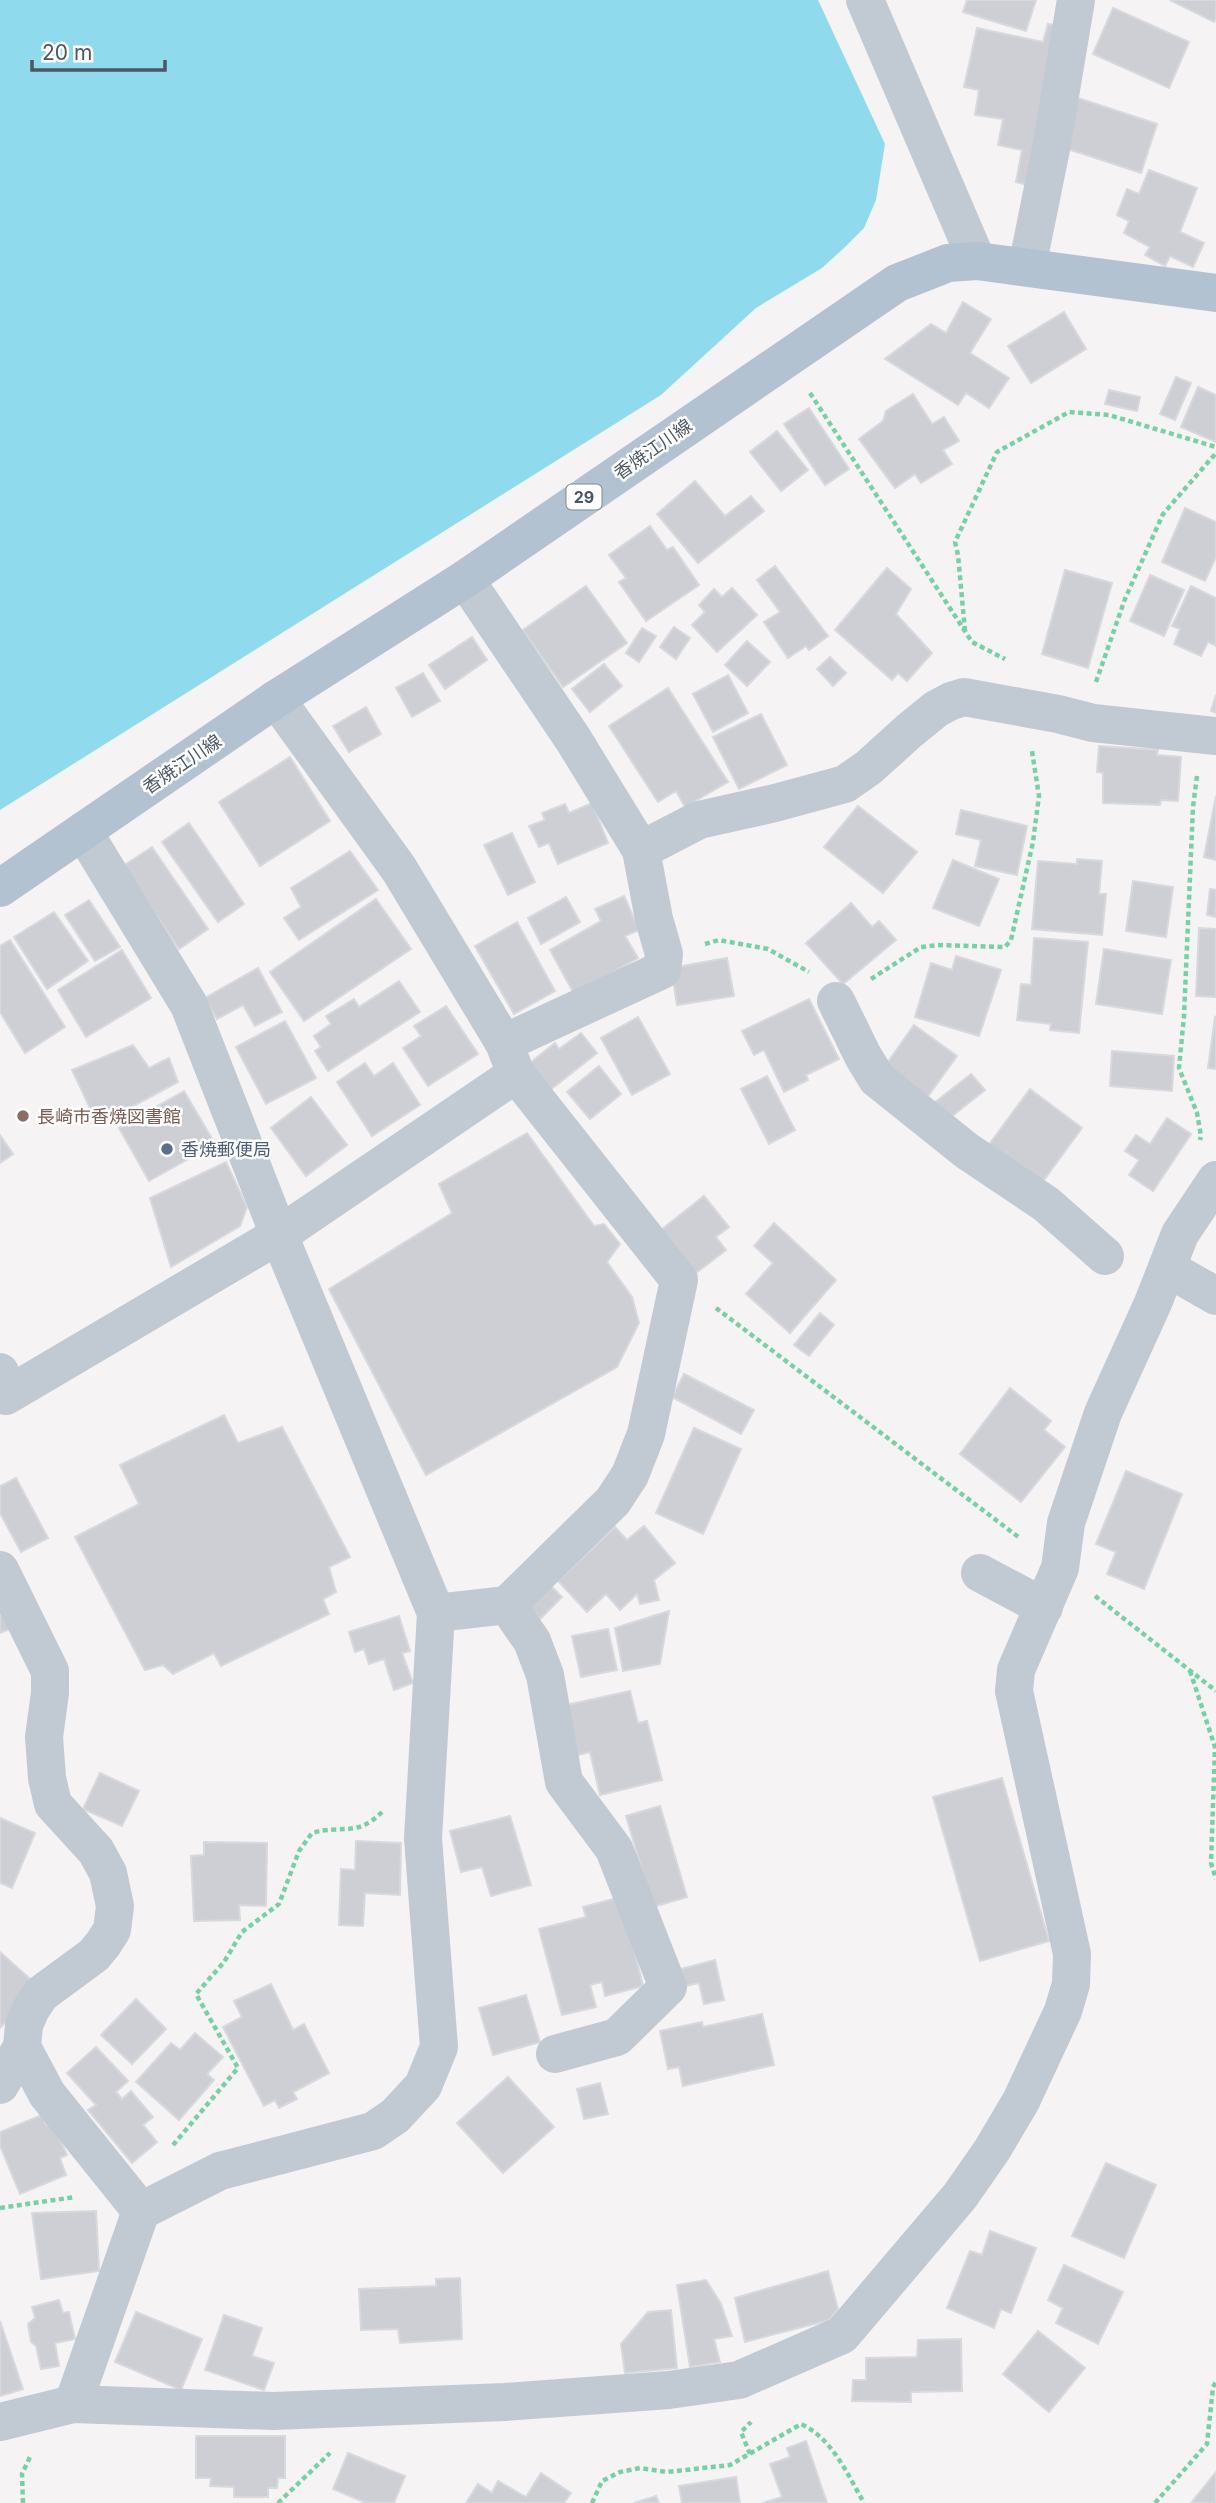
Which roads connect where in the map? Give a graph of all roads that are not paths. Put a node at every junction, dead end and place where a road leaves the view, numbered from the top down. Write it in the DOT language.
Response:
graph roads {
  1 [pos="865,0"];
  2 [pos="1076,0"];
  3 [pos="977,261"];
  4 [pos="1027,267"];
  5 [pos="1216,293"];
  6 [pos="465,579"];
  7 [pos="276,699"];
  8 [pos="1210,736"];
  9 [pos="83,831"];
  10 [pos="641,850"];
  11 [pos="0,888"];
  12 [pos="836,1001"];
  13 [pos="510,1059"];
  14 [pos="1216,1180"];
  15 [pos="279,1235"];
  16 [pos="1105,1255"];
  17 [pos="1167,1268"];
  18 [pos="1216,1296"];
  19 [pos="2,1390"];
  20 [pos="0,1570"];
  21 [pos="980,1573"];
  22 [pos="507,1605"];
  23 [pos="1044,1607"];
  24 [pos="436,1613"];
  25 [pos="22,2047"];
  26 [pos="555,2054"];
  27 [pos="0,2085"];
  28 [pos="132,2199"];
  29 [pos="73,2404"];
  30 [pos="0,2422"];
  1 -- 3 [label="street"];
  2 -- 4 [label="street"];
  3 -- 4 [label="main road, 香焼江川線 / 29"];
  3 -- 6 [label="main road, 香焼江川線 / 29"];
  4 -- 5 [label="main road, 香焼江川線 / 29"];
  6 -- 7 [label="main road, 香焼江川線 / 29"];
  6 -- 10 [label="street"];
  7 -- 9 [label="main road, 香焼江川線 / 29"];
  7 -- 13 [label="street"];
  8 -- 10 [label="street"];
  9 -- 11 [label="main road, 香焼江川線 / 29"];
  9 -- 15 [label="street"];
  10 -- 13 [label="street"];
  12 -- 16 [label="street"];
  13 -- 15 [label="street"];
  13 -- 22 [label="street"];
  14 -- 17 [label="street"];
  15 -- 19 [label="street"];
  15 -- 24 [label="street"];
  17 -- 18 [label="street"];
  17 -- 23 [label="street"];
  20 -- 25 [label="street"];
  21 -- 23 [label="street"];
  22 -- 24 [label="street"];
  22 -- 26 [label="street"];
  23 -- 29 [label="street"];
  24 -- 28 [label="street"];
  25 -- 27 [label="street"];
  25 -- 28 [label="street"];
  28 -- 29 [label="street"];
  29 -- 30 [label="street"];
}
